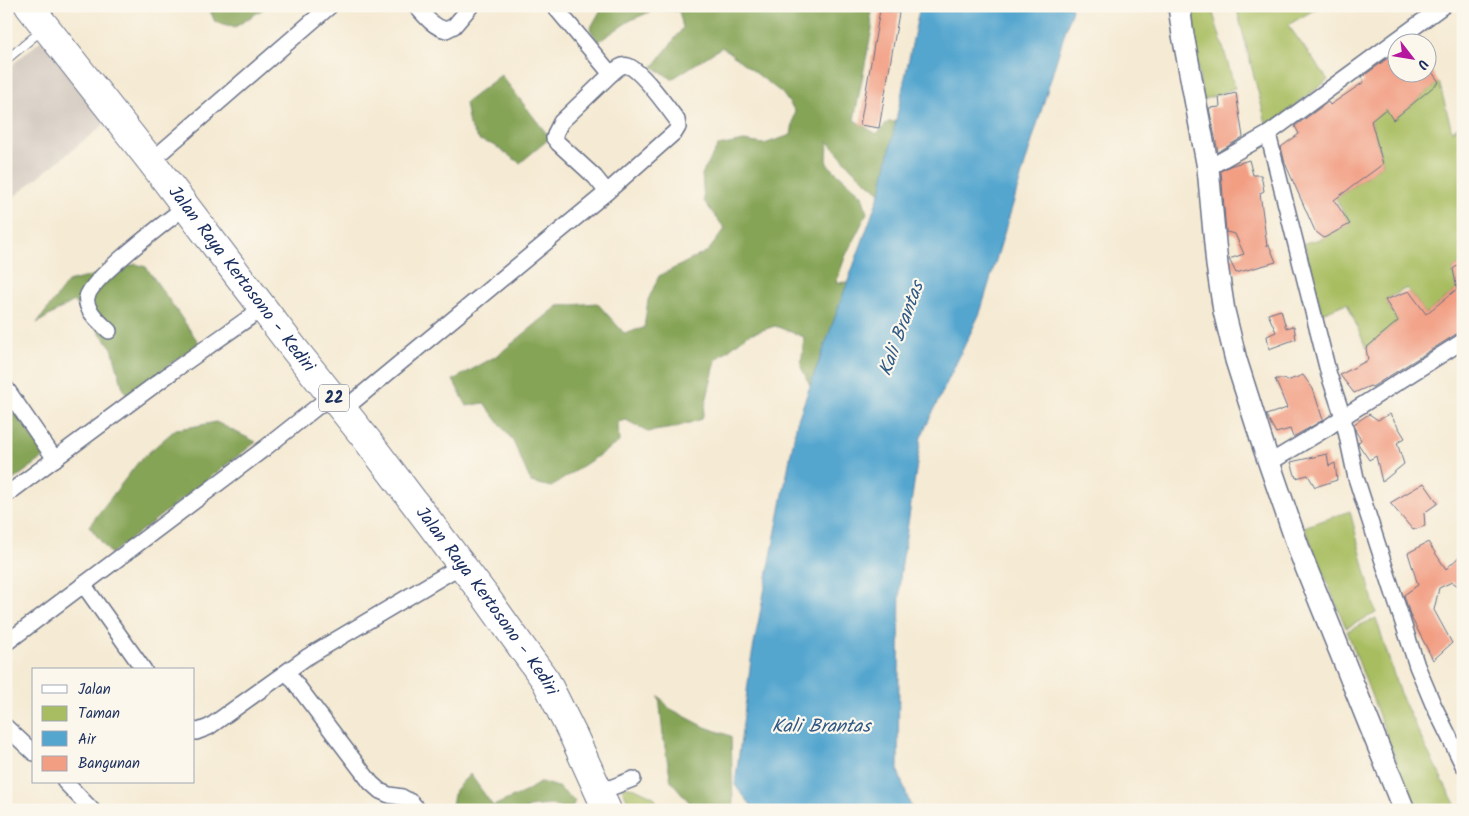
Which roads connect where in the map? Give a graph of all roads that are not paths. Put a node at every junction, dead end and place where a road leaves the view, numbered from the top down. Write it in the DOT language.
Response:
graph roads {
  1 [pos="330,6"];
  2 [pos="416,6"];
  3 [pos="472,6"];
  4 [pos="554,6"];
  5 [pos="1179,6"];
  6 [pos="1443,6"];
  7 [pos="37,17"];
  8 [pos="6,60"];
  9 [pos="611,74"];
  10 [pos="1268,134"];
  11 [pos="151,161"];
  12 [pos="1208,168"];
  13 [pos="607,192"];
  14 [pos="185,207"];
  15 [pos="263,308"];
  16 [pos="109,331"];
  17 [pos="1463,341"];
  18 [pos="6,388"];
  19 [pos="337,402"];
  20 [pos="1336,422"];
  21 [pos="55,459"];
  22 [pos="1269,463"];
  23 [pos="6,495"];
  24 [pos="462,565"];
  25 [pos="83,584"];
  26 [pos="6,643"];
  27 [pos="143,668"];
  28 [pos="287,672"];
  29 [pos="6,727"];
  30 [pos="195,731"];
  31 [pos="32,751"];
  32 [pos="1463,765"];
  33 [pos="633,779"];
  34 [pos="67,784"];
  35 [pos="604,804"];
  36 [pos="92,810"];
  37 [pos="418,810"];
  38 [pos="1404,810"];
  1 -- 11 [label="street"];
  2 -- 3 [label="street"];
  4 -- 9 [label="street"];
  5 -- 12 [label="main road"];
  6 -- 10 [label="street"];
  7 -- 8 [label="lane"];
  7 -- 11 [label="highway, Jalan Raya Kertosono - Kediri / 22"];
  9 -- 13 [label="street"];
  9 -- 13 [label="street"];
  10 -- 12 [label="street"];
  10 -- 20 [label="street"];
  11 -- 14 [label="highway, Jalan Raya Kertosono - Kediri / 22"];
  12 -- 22 [label="main road"];
  13 -- 19 [label="street"];
  14 -- 15 [label="highway, Jalan Raya Kertosono - Kediri / 22"];
  14 -- 16 [label="street"];
  15 -- 19 [label="highway, Jalan Raya Kertosono - Kediri / 22"];
  15 -- 21 [label="street"];
  17 -- 20 [label="street"];
  18 -- 21 [label="street"];
  19 -- 24 [label="highway, Jalan Raya Kertosono - Kediri / 22"];
  19 -- 25 [label="street"];
  20 -- 22 [label="street"];
  20 -- 32 [label="street"];
  21 -- 23 [label="street"];
  22 -- 38 [label="main road"];
  24 -- 28 [label="street"];
  24 -- 35 [label="highway, Jalan Raya Kertosono - Kediri / 22"];
  25 -- 26 [label="street"];
  25 -- 27 [label="street"];
  28 -- 30 [label="street"];
  28 -- 37 [label="street"];
  29 -- 31 [label="street"];
  33 -- 35 [label="street"];
  34 -- 36 [label="street"];
}
